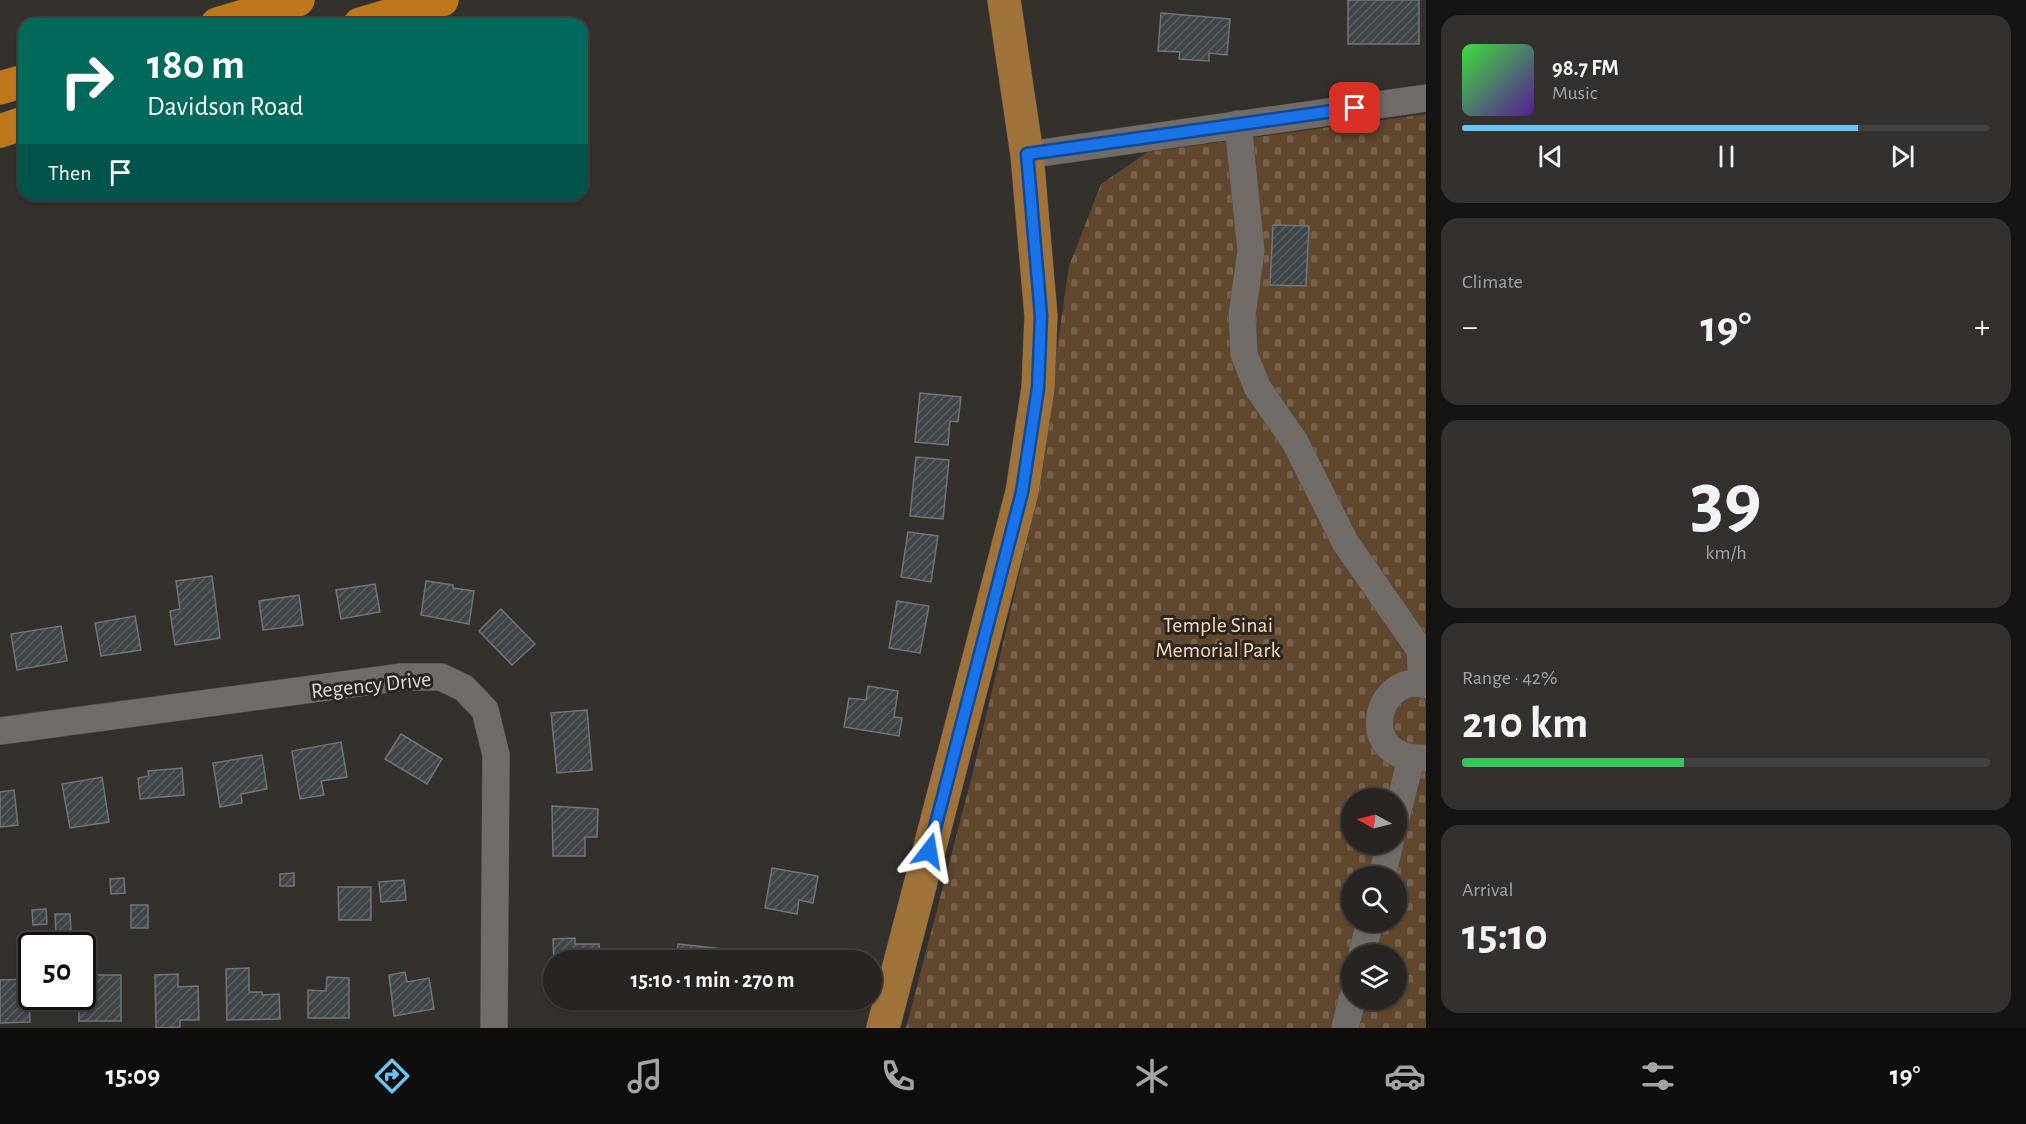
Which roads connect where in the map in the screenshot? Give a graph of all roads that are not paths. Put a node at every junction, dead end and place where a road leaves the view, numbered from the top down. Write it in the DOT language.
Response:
graph roads {
  1 [pos="298,0"];
  2 [pos="442,0"];
  3 [pos="1004,0"];
  4 [pos="237,18"];
  5 [pos="380,18"];
  6 [pos="18,83"];
  7 [pos="0,88"];
  8 [pos="1426,98"];
  9 [pos="1238,124"];
  10 [pos="18,125"];
  11 [pos="0,130"];
  12 [pos="1027,154"];
  13 [pos="1424,685"];
  14 [pos="0,731"];
  15 [pos="1419,759"];
  16 [pos="1407,790"];
  17 [pos="1349,1010"];
  18 [pos="494,1028"];
  19 [pos="883,1028"];
  20 [pos="1345,1028"];
  1 -- 4 [label="highway"];
  2 -- 5 [label="highway"];
  3 -- 12 [label="main road"];
  6 -- 7 [label="highway"];
  8 -- 9 [label="street"];
  9 -- 12 [label="street"];
  9 -- 13 [label="street"];
  10 -- 11 [label="highway"];
  12 -- 19 [label="main road"];
  13 -- 15 [label="street"];
  14 -- 18 [label="street, Regency Drive"];
  15 -- 16 [label="street"];
  17 -- 20 [label="street"];
}
